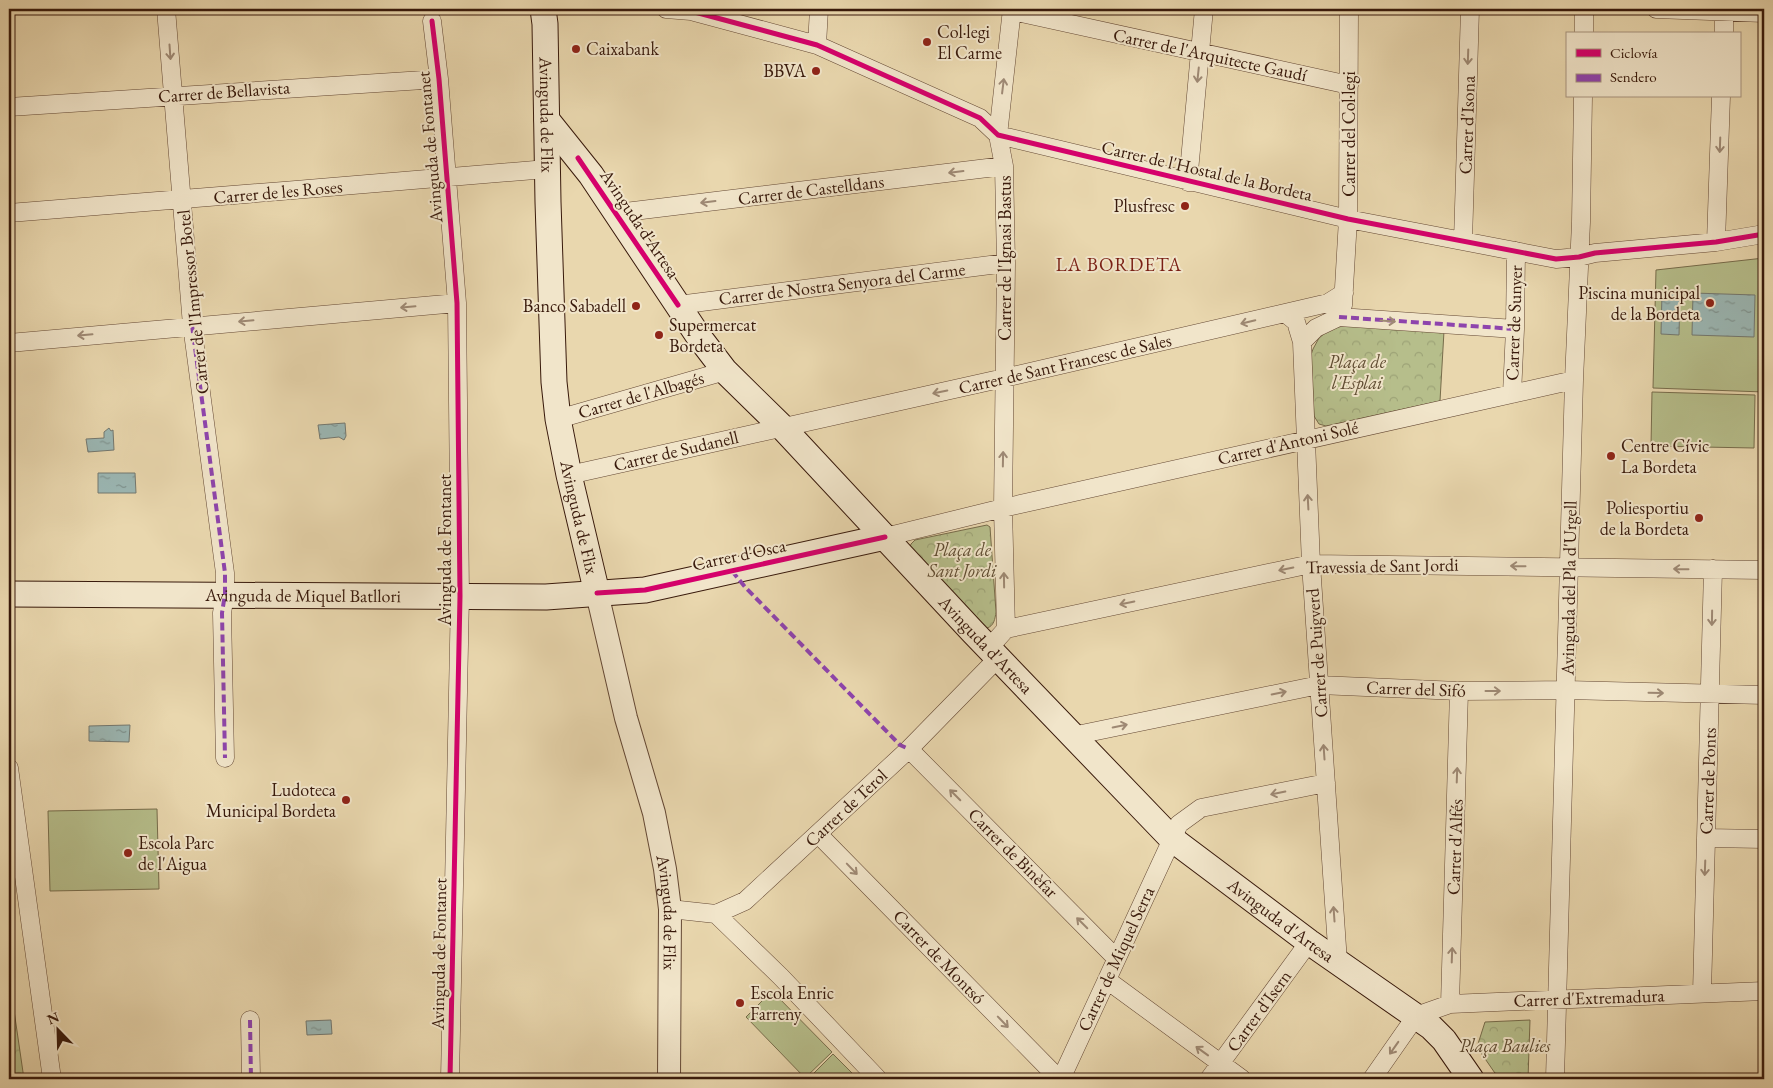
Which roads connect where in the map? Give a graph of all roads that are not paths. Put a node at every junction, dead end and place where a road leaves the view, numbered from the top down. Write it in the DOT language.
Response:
graph roads {
  1 [pos="166,9"];
  2 [pos="542,9"];
  3 [pos="666,9"];
  4 [pos="819,9"];
  5 [pos="1204,9"];
  6 [pos="1349,9"];
  7 [pos="1470,9"];
  8 [pos="1584,9"];
  9 [pos="1656,9"];
  10 [pos="691,10"];
  11 [pos="1012,10"];
  12 [pos="1724,10"];
  13 [pos="1764,13"];
  14 [pos="432,22"];
  15 [pos="1584,32"];
  16 [pos="1724,32"];
  17 [pos="817,45"];
  18 [pos="1200,52"];
  19 [pos="439,79"];
  20 [pos="1349,86"];
  21 [pos="173,95"];
  22 [pos="1583,98"];
  23 [pos="1721,98"];
  24 [pos="9,107"];
  25 [pos="547,120"];
  26 [pos="998,135"];
  27 [pos="1004,166"];
  28 [pos="547,169"];
  29 [pos="446,176"];
  30 [pos="1188,182"];
  31 [pos="182,201"];
  32 [pos="9,213"];
  33 [pos="617,213"];
  34 [pos="1348,219"];
  35 [pos="1764,234"];
  36 [pos="1463,241"];
  37 [pos="1716,242"];
  38 [pos="1516,251"];
  39 [pos="1579,257"];
  40 [pos="1006,263"];
  41 [pos="1344,293"];
  42 [pos="457,303"];
  43 [pos="678,305"];
  44 [pos="1285,314"];
  45 [pos="1339,317"];
  46 [pos="192,325"];
  47 [pos="1515,329"];
  48 [pos="9,342"];
  49 [pos="1302,342"];
  50 [pos="725,371"];
  51 [pos="1004,378"];
  52 [pos="1574,380"];
  53 [pos="1512,394"];
  54 [pos="558,419"];
  55 [pos="782,427"];
  56 [pos="1305,439"];
  57 [pos="569,475"];
  58 [pos="1002,508"];
  59 [pos="885,537"];
  60 [pos="1311,564"];
  61 [pos="1570,566"];
  62 [pos="1713,569"];
  63 [pos="1764,570"];
  64 [pos="596,593"];
  65 [pos="9,594"];
  66 [pos="225,594"];
  67 [pos="460,596"];
  68 [pos="1006,629"];
  69 [pos="994,653"];
  70 [pos="1319,685"];
  71 [pos="1567,690"];
  72 [pos="1460,691"];
  73 [pos="1710,694"];
  74 [pos="1764,695"];
  75 [pos="1072,736"];
  76 [pos="909,749"];
  77 [pos="225,758"];
  78 [pos="9,768"];
  79 [pos="1326,783"];
  80 [pos="818,834"];
  81 [pos="1706,838"];
  82 [pos="1172,839"];
  83 [pos="1764,839"];
  84 [pos="670,909"];
  85 [pos="716,914"];
  86 [pos="1309,942"];
  87 [pos="1116,958"];
  88 [pos="1338,962"];
  89 [pos="1107,980"];
  90 [pos="1764,991"];
  91 [pos="1702,993"];
  92 [pos="1557,998"];
  93 [pos="1450,1004"];
  94 [pos="1416,1016"];
  95 [pos="250,1020"];
  96 [pos="1221,1064"];
  97 [pos="52,1079"];
  98 [pos="250,1079"];
  99 [pos="450,1079"];
  100 [pos="669,1079"];
  101 [pos="878,1079"];
  102 [pos="1060,1079"];
  103 [pos="1209,1079"];
  104 [pos="1242,1079"];
  105 [pos="1372,1079"];
  106 [pos="1471,1079"];
  107 [pos="1555,1079"];
  1 -- 21 [label="street, Carrer de l'Impressor Botel, one-way"];
  2 -- 25 [label="main road, Avinguda de Flix"];
  3 -- 10 [label="street, Carrer de l'Hostal de la Bordeta"];
  4 -- 17 [label="street"];
  5 -- 18 [label="street"];
  6 -- 20 [label="street, Carrer del Col·legi"];
  7 -- 36 [label="street, Carrer d'Isona, one-way"];
  8 -- 15 [label="street"];
  9 -- 12 [label="street"];
  10 -- 17 [label="street, Carrer de l'Hostal de la Bordeta"];
  11 -- 18 [label="street, Carrer de l'Arquitecte Gaudí"];
  26 -- 11 [label="street, Carrer de l'Ignasi Bastus, one-way"];
  12 -- 13 [label="street"];
  12 -- 16 [label="street"];
  14 -- 19 [label="street, Avinguda de Fontanet"];
  17 -- 26 [label="street, Carrer de l'Hostal de la Bordeta"];
  18 -- 20 [label="street, Carrer de l'Arquitecte Gaudí"];
  18 -- 30 [label="street, one-way"];
  19 -- 21 [label="street, Carrer de Bellavista"];
  19 -- 29 [label="street, Avinguda de Fontanet"];
  20 -- 34 [label="street, Carrer del Col·legi"];
  21 -- 24 [label="street, Carrer de Bellavista"];
  21 -- 31 [label="street, Carrer de l'Impressor Botel"];
  22 -- 39 [label="street, Avinguda del Pla d'Urgell"];
  23 -- 37 [label="street, one-way"];
  25 -- 28 [label="main road, Avinguda de Flix"];
  25 -- 33 [label="main road, Avinguda d'Artesa"];
  26 -- 27 [label="street, Carrer de l'Ignasi Bastus"];
  26 -- 30 [label="street, Carrer de l'Hostal de la Bordeta"];
  27 -- 33 [label="street, Carrer de Castelldans, one-way"];
  27 -- 40 [label="street, Carrer de l'Ignasi Bastus"];
  28 -- 29 [label="street, Carrer de les Roses"];
  28 -- 54 [label="main road, Avinguda de Flix"];
  29 -- 31 [label="street, Carrer de les Roses"];
  29 -- 42 [label="street, Avinguda de Fontanet"];
  30 -- 34 [label="street, Carrer de l'Hostal de la Bordeta"];
  31 -- 32 [label="street, Carrer de les Roses"];
  31 -- 46 [label="street, Carrer de l'Impressor Botel"];
  33 -- 43 [label="main road, Avinguda d'Artesa"];
  34 -- 36 [label="street, Carrer de l'Hostal de la Bordeta"];
  34 -- 41 [label="street, Carrer del Col·legi"];
  35 -- 37 [label="street, Carrer de l'Hostal de la Bordeta"];
  36 -- 38 [label="street, Carrer de l'Hostal de la Bordeta"];
  37 -- 39 [label="street, Carrer de l'Hostal de la Bordeta"];
  38 -- 39 [label="street, Carrer de l'Hostal de la Bordeta"];
  38 -- 47 [label="street, Carrer de Sunyer"];
  39 -- 52 [label="street, Avinguda del Pla d'Urgell"];
  40 -- 43 [label="street, Carrer de Nostra Senyora del Carme"];
  40 -- 51 [label="street, Carrer de l'Ignasi Bastus"];
  41 -- 44 [label="street, Carrer de Sant Francesc de Sales"];
  41 -- 45 [label="street, Carrer del Col·legi"];
  42 -- 46 [label="street, one-way"];
  42 -- 67 [label="street, Avinguda de Fontanet"];
  43 -- 50 [label="main road, Avinguda d'Artesa"];
  44 -- 49 [label="street, Carrer de Puigverd"];
  44 -- 51 [label="street, Carrer de Sant Francesc de Sales, one-way"];
  45 -- 47 [label="street, one-way"];
  45 -- 49 [label="street"];
  46 -- 48 [label="street, one-way"];
  46 -- 66 [label="street, Carrer de l'Impressor Botel"];
  47 -- 53 [label="street, Carrer de Sunyer"];
  49 -- 56 [label="street, Carrer de Puigverd"];
  50 -- 54 [label="street, Carrer de l'Albagés"];
  50 -- 55 [label="main road, Avinguda d'Artesa"];
  51 -- 55 [label="street, Carrer de Sant Francesc de Sales, one-way"];
  58 -- 51 [label="street, Carrer de l'Ignasi Bastus, one-way"];
  52 -- 53 [label="street, Carrer d'Antoni Solé"];
  52 -- 61 [label="street, Avinguda del Pla d'Urgell"];
  53 -- 56 [label="street, Carrer d'Antoni Solé"];
  54 -- 57 [label="main road, Avinguda de Flix"];
  55 -- 57 [label="street, Carrer de Sudanell"];
  55 -- 59 [label="main road, Avinguda d'Artesa"];
  56 -- 58 [label="street, Carrer d'Antoni Solé"];
  60 -- 56 [label="street, Carrer de Puigverd, one-way"];
  57 -- 64 [label="main road, Avinguda de Flix"];
  58 -- 59 [label="street"];
  68 -- 58 [label="street, one-way"];
  59 -- 64 [label="main road, Carrer d'Osca"];
  59 -- 69 [label="main road, Avinguda d'Artesa"];
  61 -- 60 [label="street, Travessia de Sant Jordi, one-way"];
  60 -- 68 [label="street, Travessia de Sant Jordi, one-way"];
  60 -- 70 [label="street, Carrer de Puigverd"];
  62 -- 61 [label="street, Travessia de Sant Jordi, one-way"];
  61 -- 71 [label="street, Avinguda del Pla d'Urgell"];
  62 -- 63 [label="street, Travessia de Sant Jordi"];
  62 -- 73 [label="street, Carrer de Ponts, one-way"];
  64 -- 67 [label="main road, Avinguda de Miquel Batllori"];
  64 -- 84 [label="street, Avinguda de Flix"];
  65 -- 66 [label="main road, Avinguda de Miquel Batllori"];
  66 -- 67 [label="main road, Avinguda de Miquel Batllori"];
  66 -- 77 [label="street, Carrer de l'Impressor Botel"];
  67 -- 99 [label="street, Avinguda de Fontanet"];
  68 -- 69 [label="street"];
  69 -- 75 [label="main road, Avinguda d'Artesa"];
  69 -- 76 [label="street, Carrer de Terol"];
  70 -- 72 [label="street, Carrer del Sifó"];
  75 -- 70 [label="street, Carrer del Sifó, one-way"];
  79 -- 70 [label="street, Carrer de Puigverd, one-way"];
  72 -- 71 [label="street, Carrer del Sifó, one-way"];
  71 -- 73 [label="street, Carrer del Sifó, one-way"];
  71 -- 92 [label="street, Avinguda del Pla d'Urgell"];
  93 -- 72 [label="street, Carrer d'Alfés, one-way"];
  73 -- 74 [label="street, Carrer del Sifó"];
  73 -- 81 [label="street, Carrer de Ponts"];
  75 -- 82 [label="main road, Avinguda d'Artesa"];
  76 -- 80 [label="street, Carrer de Terol"];
  87 -- 76 [label="street, Carrer de Binèfar, one-way"];
  78 -- 97 [label="street"];
  79 -- 82 [label="street, Carrer de Miquel Serra, one-way"];
  88 -- 79 [label="street, Carrer de Puigverd, one-way"];
  80 -- 85 [label="street, Carrer de Terol"];
  80 -- 102 [label="street, Carrer de Montsó, one-way"];
  81 -- 83 [label="street"];
  81 -- 91 [label="street, Carrer de Ponts, one-way"];
  82 -- 86 [label="main road, Avinguda d'Artesa"];
  82 -- 87 [label="street, Carrer de Miquel Serra"];
  84 -- 85 [label="street"];
  84 -- 100 [label="street, Avinguda de Flix"];
  85 -- 101 [label="street"];
  86 -- 88 [label="main road, Avinguda d'Artesa"];
  86 -- 96 [label="street, Carrer d'Isern"];
  87 -- 89 [label="street, Carrer de Miquel Serra"];
  88 -- 94 [label="main road, Avinguda d'Artesa"];
  96 -- 89 [label="street, one-way"];
  89 -- 102 [label="street, Carrer de Miquel Serra"];
  90 -- 91 [label="street, Carrer d'Extremadura"];
  91 -- 92 [label="street, Carrer d'Extremadura"];
  92 -- 93 [label="street, Carrer d'Extremadura"];
  92 -- 107 [label="street, Avinguda del Pla d'Urgell"];
  93 -- 94 [label="street, Carrer d'Extremadura"];
  94 -- 105 [label="street, one-way"];
  94 -- 106 [label="main road, Avinguda d'Artesa"];
  95 -- 98 [label="street"];
  96 -- 103 [label="street, Carrer d'Isern"];
  96 -- 104 [label="street"];
}
